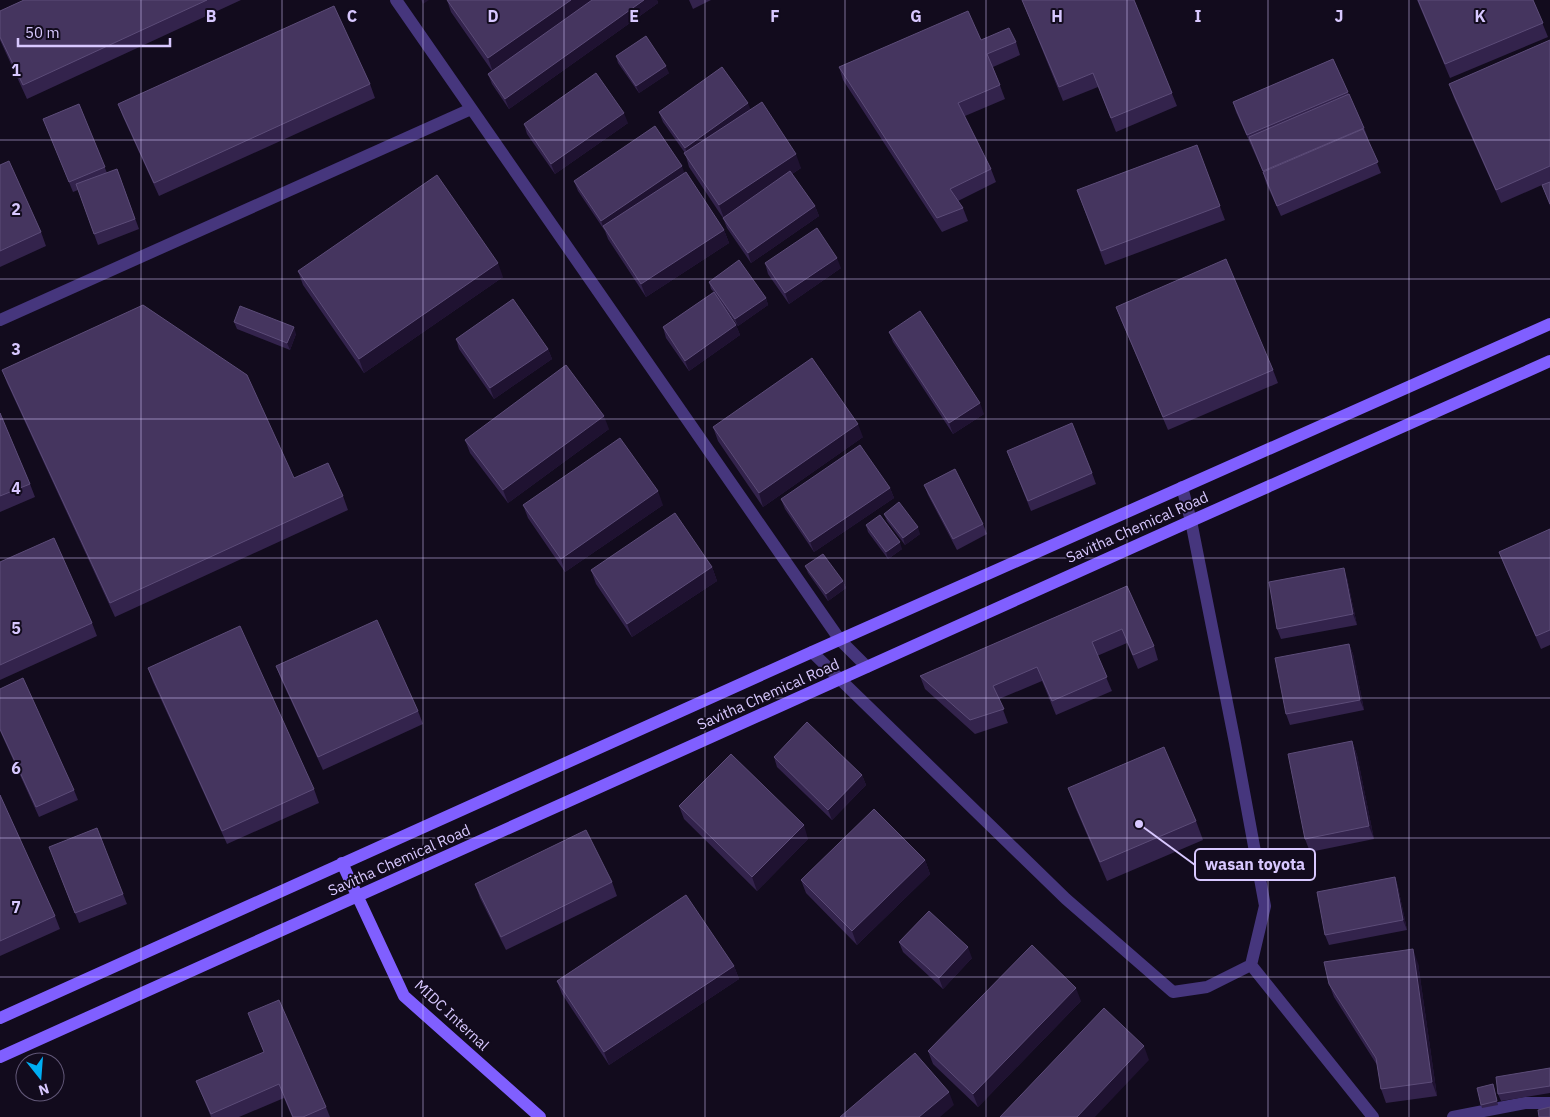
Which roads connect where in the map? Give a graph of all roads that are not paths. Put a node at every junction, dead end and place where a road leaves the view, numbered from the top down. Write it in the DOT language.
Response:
graph roads {
  1 [pos="396,0"];
  2 [pos="472,109"];
  3 [pos="0,320"];
  4 [pos="1550,324"];
  5 [pos="1550,361"];
  6 [pos="1182,487"];
  7 [pos="1191,521"];
  8 [pos="840,640"];
  9 [pos="812,652"];
  10 [pos="867,667"];
  11 [pos="839,679"];
  12 [pos="342,863"];
  13 [pos="358,896"];
  14 [pos="1251,965"];
  15 [pos="0,1018"];
  16 [pos="0,1057"];
  17 [pos="1550,1103"];
  18 [pos="540,1117"];
  19 [pos="1373,1117"];
  20 [pos="1453,1117"];
  1 -- 2 [label="street"];
  2 -- 3 [label="street"];
  2 -- 8 [label="street"];
  4 -- 6 [label="main road, Savitha Chemical Road"];
  5 -- 7 [label="main road, Savitha Chemical Road"];
  6 -- 7 [label="street"];
  6 -- 8 [label="main road, Savitha Chemical Road"];
  7 -- 10 [label="main road, Savitha Chemical Road"];
  7 -- 14 [label="street"];
  8 -- 9 [label="main road, Savitha Chemical Road"];
  8 -- 10 [label="street"];
  9 -- 11 [label="street"];
  9 -- 12 [label="main road, Savitha Chemical Road"];
  10 -- 11 [label="main road, Savitha Chemical Road"];
  11 -- 13 [label="main road, Savitha Chemical Road"];
  11 -- 14 [label="street"];
  12 -- 13 [label="main road, MIDC Internal"];
  12 -- 15 [label="main road, Savitha Chemical Road"];
  13 -- 16 [label="main road, Savitha Chemical Road"];
  13 -- 18 [label="main road, MIDC Internal"];
  14 -- 19 [label="street"];
  17 -- 20 [label="street"];
}
